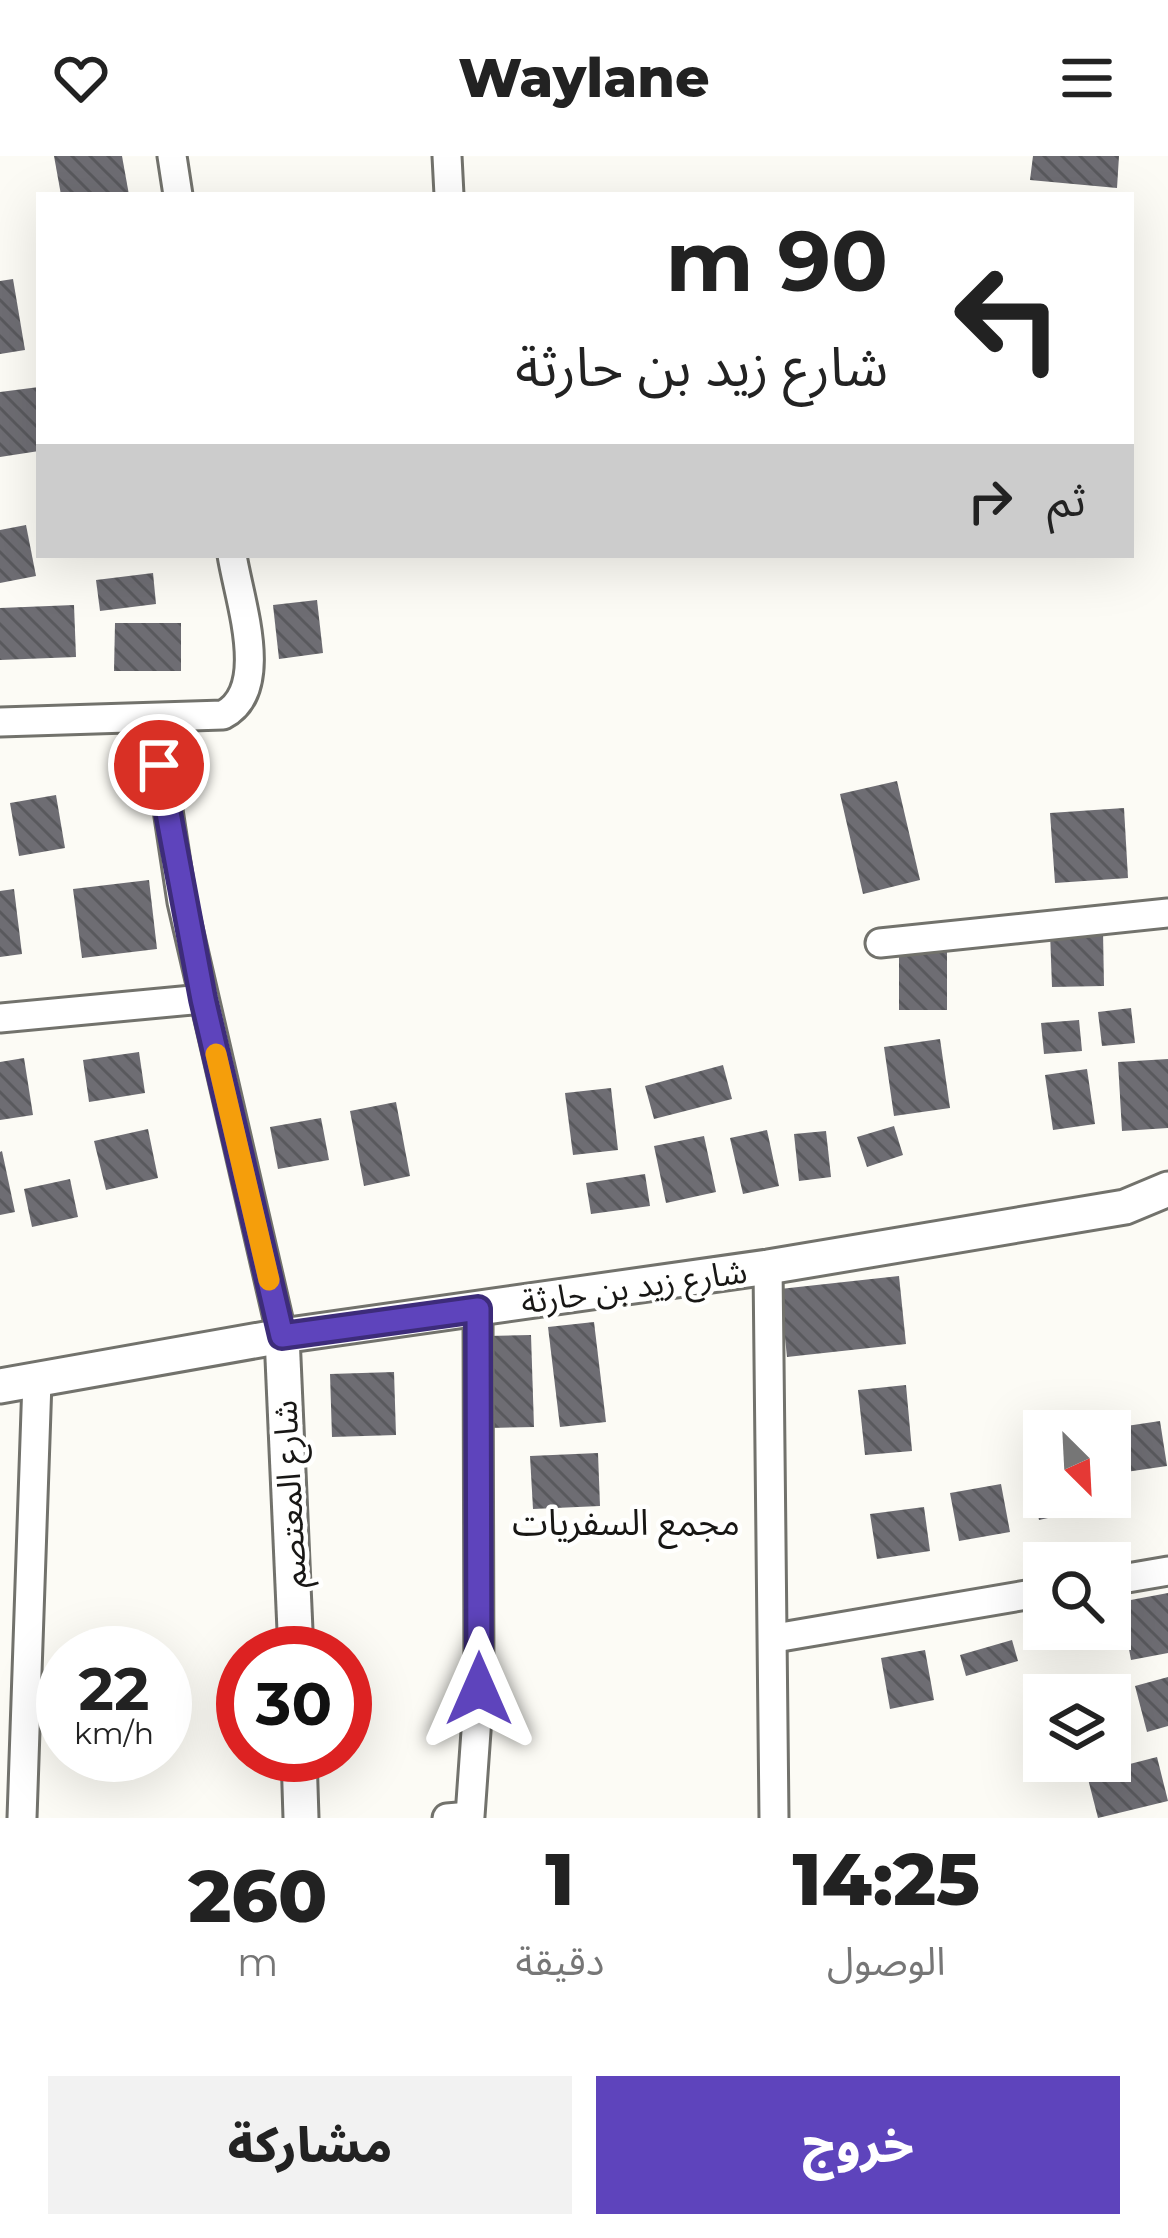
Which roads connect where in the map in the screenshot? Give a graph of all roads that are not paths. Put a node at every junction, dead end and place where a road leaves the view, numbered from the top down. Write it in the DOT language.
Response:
graph roads {
  1 [pos="172,156"];
  2 [pos="447,156"];
  3 [pos="178,192"];
  4 [pos="449,192"];
  5 [pos="232,558"];
  6 [pos="154,718"];
  7 [pos="0,722"];
  8 [pos="1168,913"];
  9 [pos="880,943"];
  10 [pos="203,999"];
  11 [pos="0,1018"];
  12 [pos="1168,1189"];
  13 [pos="1125,1207"];
  14 [pos="1168,1213"];
  15 [pos="768,1268"];
  16 [pos="478,1309"];
  17 [pos="282,1336"];
  18 [pos="37,1381"];
  19 [pos="0,1386"];
  20 [pos="1168,1571"];
  21 [pos="1131,1577"];
  22 [pos="1023,1596"];
  23 [pos="295,1626"];
  24 [pos="776,1638"];
  25 [pos="12,1761"];
  26 [pos="300,1782"];
  27 [pos="462,1817"];
  28 [pos="22,1818"];
  29 [pos="301,1818"];
  30 [pos="774,1818"];
  1 -- 3 [label="street"];
  2 -- 4 [label="street"];
  5 -- 6 [label="street"];
  6 -- 7 [label="street"];
  6 -- 10 [label="street"];
  8 -- 9 [label="street"];
  10 -- 11 [label="street"];
  10 -- 17 [label="street"];
  12 -- 13 [label="street, شارع زيد بن حارثة"];
  13 -- 14 [label="street, شارع زيد بن حارثة"];
  13 -- 15 [label="street, شارع زيد بن حارثة"];
  15 -- 16 [label="street, شارع زيد بن حارثة"];
  15 -- 24 [label="street"];
  16 -- 17 [label="street, شارع زيد بن حارثة"];
  16 -- 27 [label="street"];
  17 -- 18 [label="street, شارع زيد بن حارثة"];
  17 -- 23 [label="street, شارع المعتصم"];
  18 -- 19 [label="street, شارع زيد بن حارثة"];
  18 -- 25 [label="street"];
  20 -- 21 [label="street"];
  22 -- 24 [label="street"];
  24 -- 30 [label="street"];
  25 -- 28 [label="street"];
  26 -- 29 [label="street"];
}
